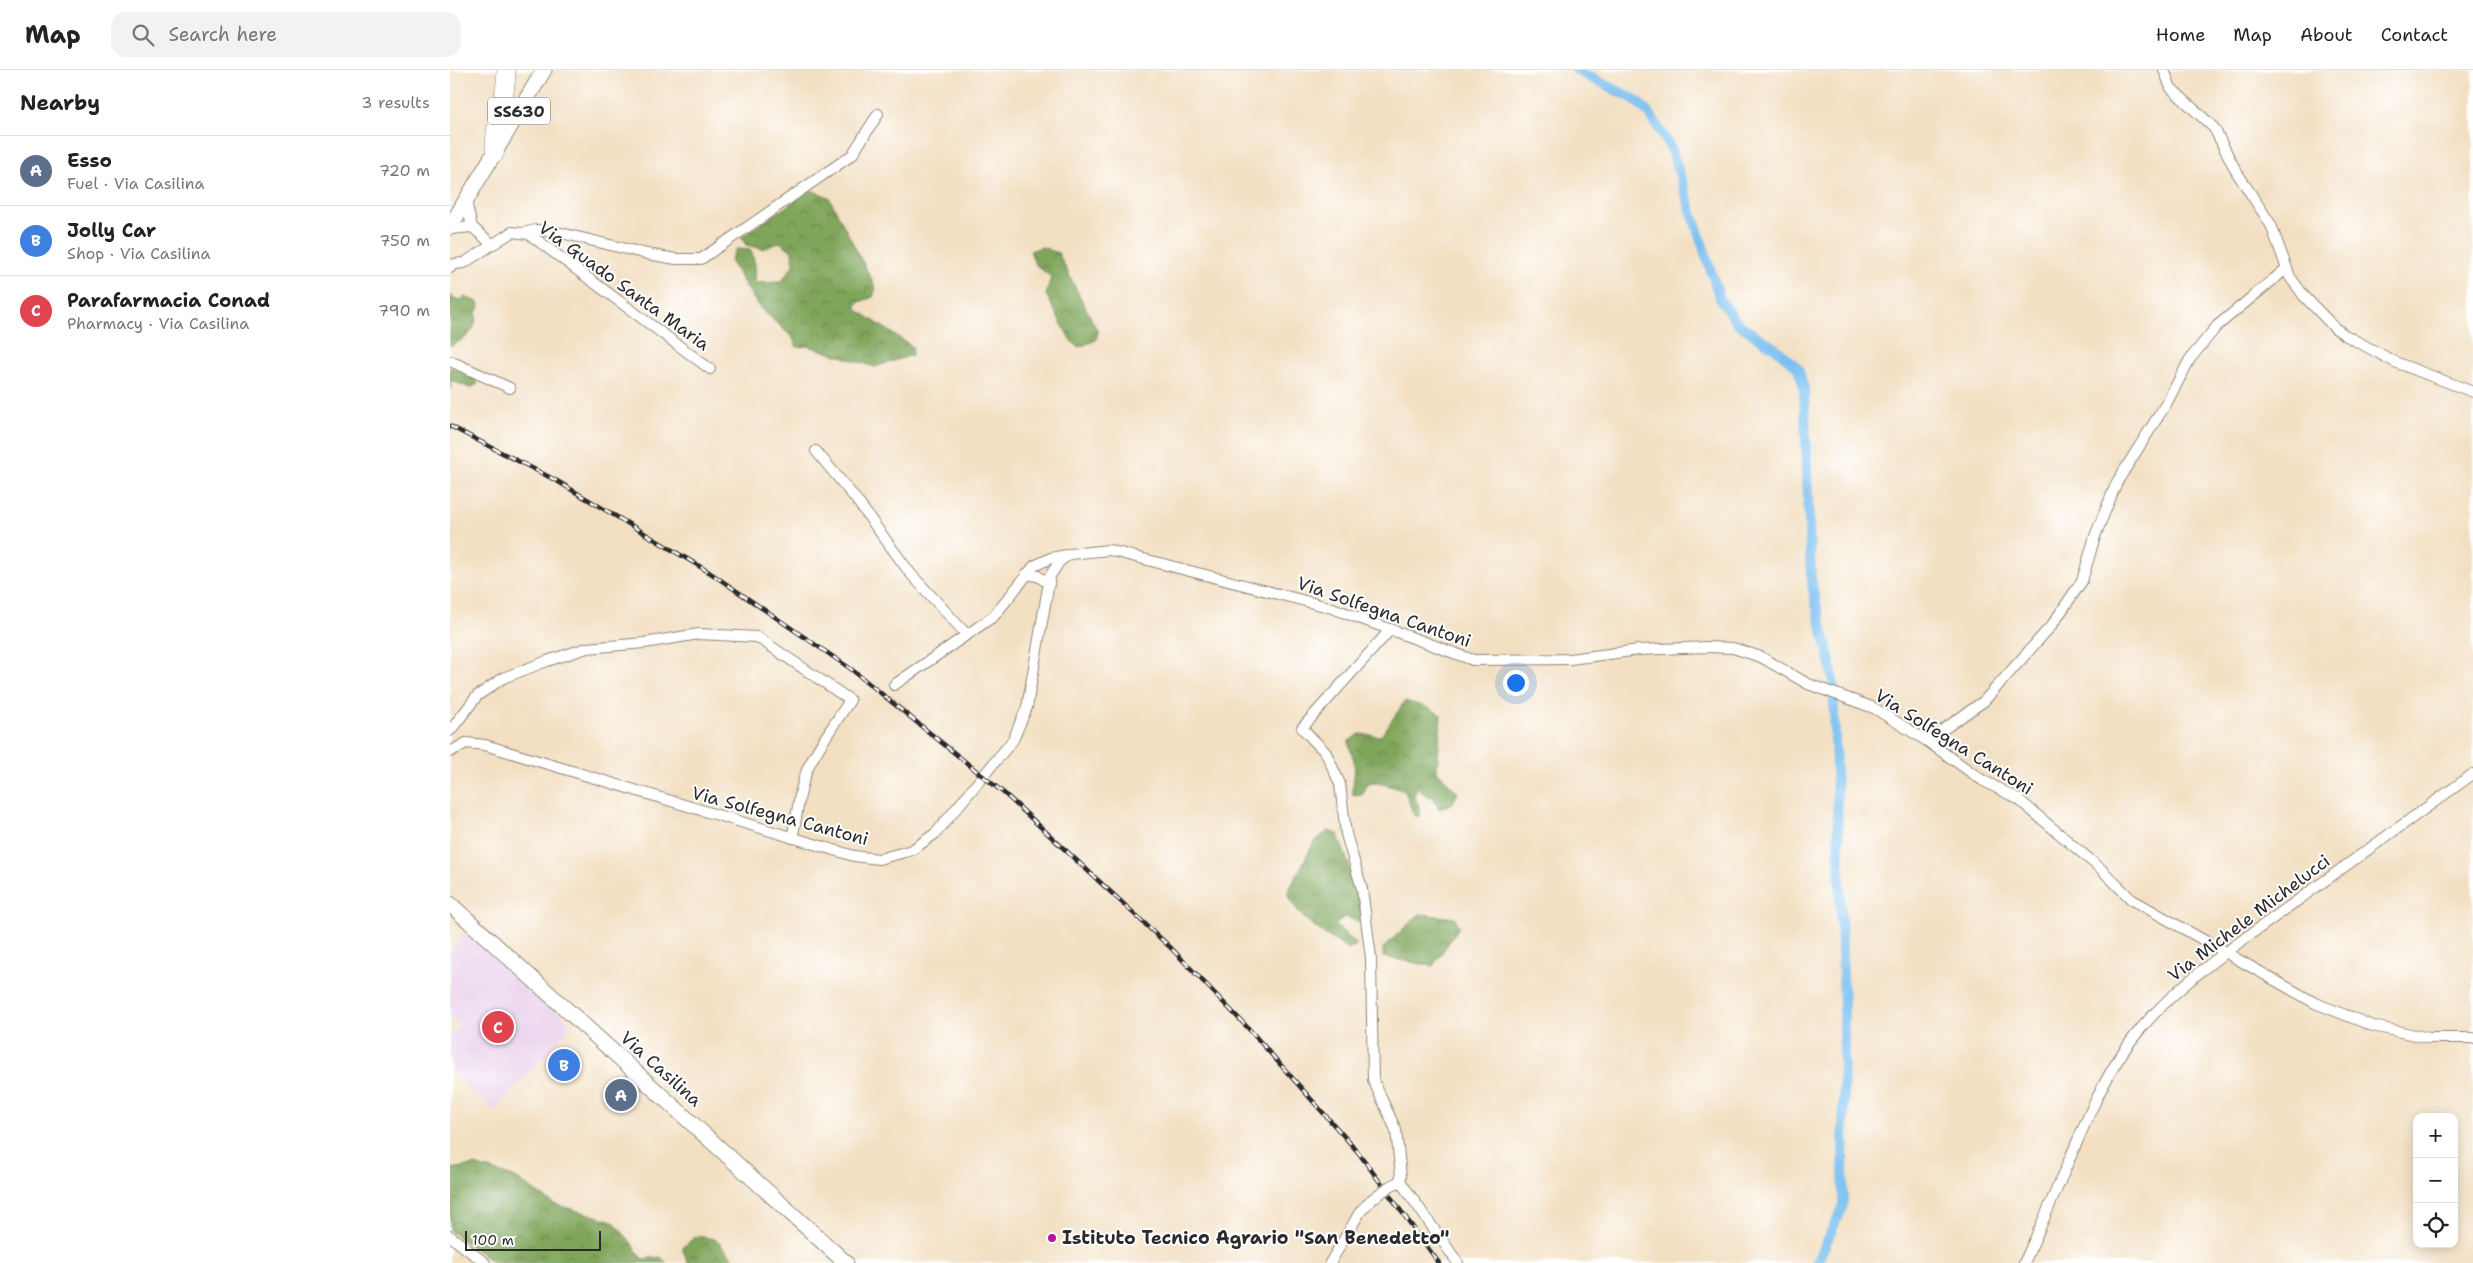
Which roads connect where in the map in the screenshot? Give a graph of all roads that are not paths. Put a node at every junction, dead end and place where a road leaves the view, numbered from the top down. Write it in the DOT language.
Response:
graph roads {
  1 [pos="506,70"];
  2 [pos="544,70"];
  3 [pos="2164,70"];
  4 [pos="878,114"];
  5 [pos="494,152"];
  6 [pos="466,201"];
  7 [pos="451,224"];
  8 [pos="472,227"];
  9 [pos="522,233"];
  10 [pos="492,244"];
  11 [pos="450,268"];
  12 [pos="2286,269"];
  13 [pos="450,360"];
  14 [pos="710,369"];
  15 [pos="510,388"];
  16 [pos="2473,392"];
  17 [pos="816,451"];
  18 [pos="1070,554"];
  19 [pos="1026,574"];
  20 [pos="1049,584"];
  21 [pos="1391,629"];
  22 [pos="967,635"];
  23 [pos="894,685"];
  24 [pos="450,731"];
  25 [pos="1927,741"];
  26 [pos="450,752"];
  27 [pos="2473,774"];
  28 [pos="792,838"];
  29 [pos="450,904"];
  30 [pos="2226,952"];
  31 [pos="2473,1038"];
  32 [pos="1395,1184"];
  33 [pos="450,1236"];
  34 [pos="483,1263"];
  35 [pos="846,1263"];
  36 [pos="1330,1263"];
  37 [pos="1458,1263"];
  38 [pos="2024,1263"];
  1 -- 5 [label="highway"];
  2 -- 5 [label="main road, SS630"];
  3 -- 12 [label="street"];
  4 -- 9 [label="street"];
  5 -- 6 [label="main road, SS630"];
  6 -- 7 [label="main road, SS630"];
  6 -- 8 [label="street"];
  7 -- 8 [label="street"];
  8 -- 10 [label="street"];
  9 -- 10 [label="street, Via Guado Santa Maria"];
  9 -- 14 [label="street, Via Guado Santa Maria"];
  10 -- 11 [label="street, Via Guado Santa Maria"];
  12 -- 16 [label="street"];
  12 -- 25 [label="street"];
  13 -- 15 [label="street"];
  17 -- 22 [label="street"];
  18 -- 19 [label="street"];
  18 -- 20 [label="street, Via Solfegna Cantoni"];
  18 -- 21 [label="street, Via Solfegna Cantoni"];
  19 -- 20 [label="street"];
  19 -- 22 [label="street"];
  20 -- 28 [label="street, Via Solfegna Cantoni"];
  21 -- 25 [label="street, Via Solfegna Cantoni"];
  21 -- 32 [label="street"];
  22 -- 23 [label="street"];
  24 -- 28 [label="street"];
  25 -- 30 [label="street, Via Solfegna Cantoni"];
  26 -- 28 [label="street, Via Solfegna Cantoni"];
  27 -- 30 [label="street, Via Michele Michelucci"];
  29 -- 35 [label="main road, Via Casilina"];
  30 -- 31 [label="street, Via Solfegna Cantoni"];
  30 -- 38 [label="street, Via Michele Michelucci"];
  32 -- 36 [label="street, bridge"];
  32 -- 37 [label="street"];
  33 -- 34 [label="street"];
}
